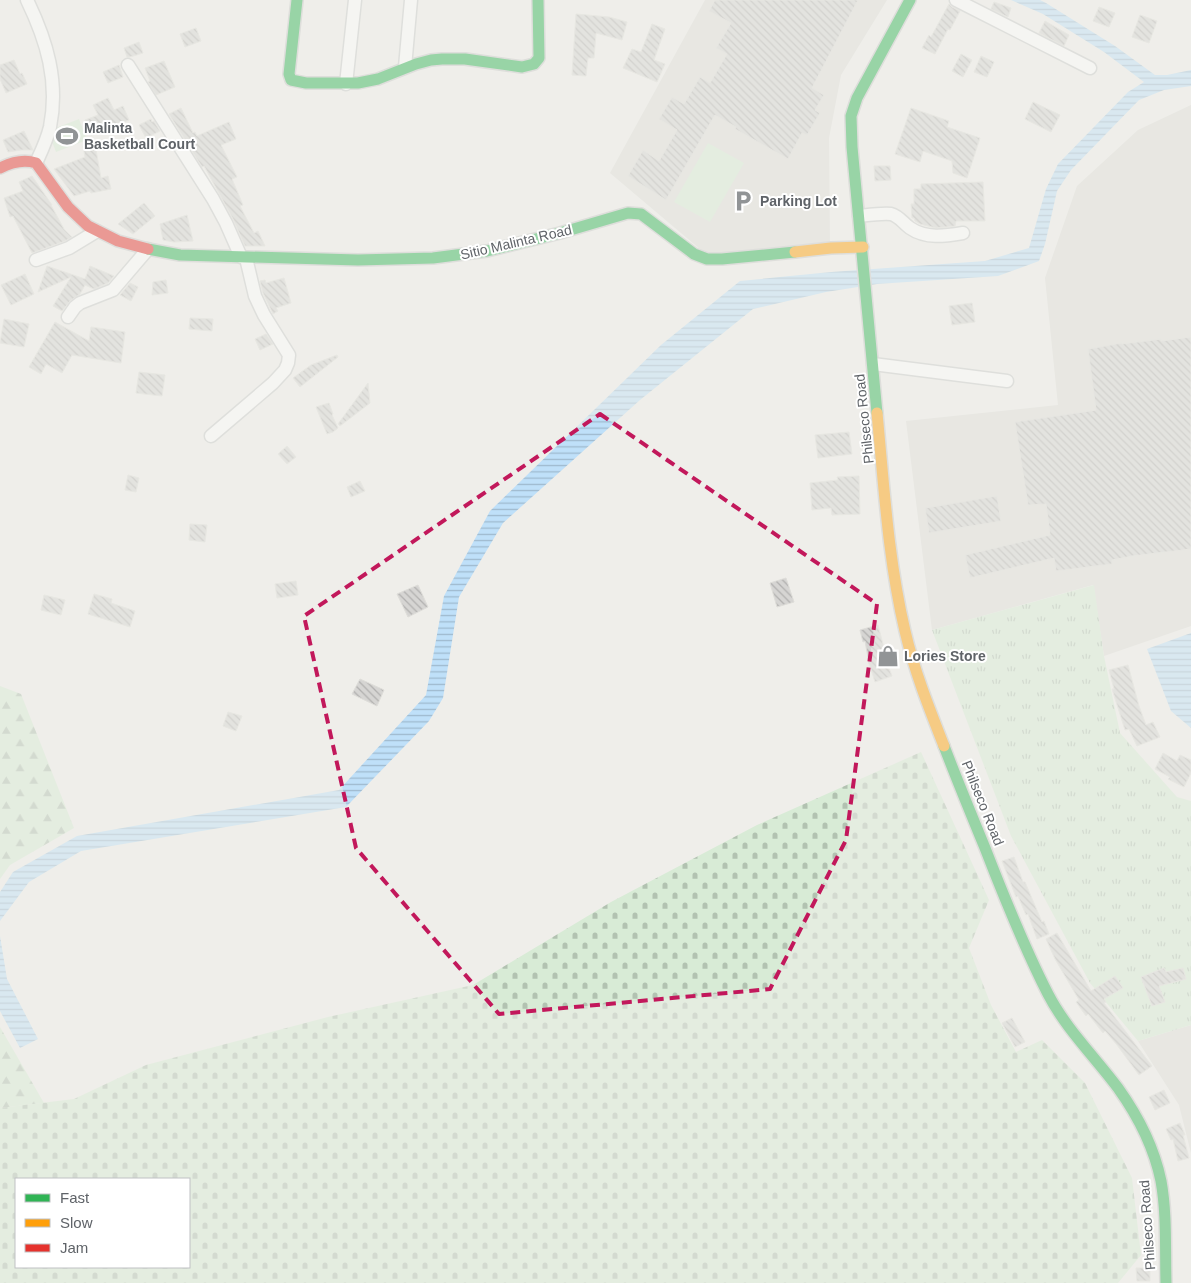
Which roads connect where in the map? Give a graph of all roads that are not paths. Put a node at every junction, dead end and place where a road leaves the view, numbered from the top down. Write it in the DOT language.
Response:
graph roads {
  1 [pos="27,0"];
  2 [pos="297,0"];
  3 [pos="355,0"];
  4 [pos="411,0"];
  5 [pos="538,0"];
  6 [pos="910,0"];
  7 [pos="956,0"];
  8 [pos="128,65"];
  9 [pos="405,68"];
  10 [pos="1090,68"];
  11 [pos="346,84"];
  12 [pos="36,163"];
  13 [pos="0,168"];
  14 [pos="859,216"];
  15 [pos="98,231"];
  16 [pos="963,233"];
  17 [pos="148,249"];
  18 [pos="862,251"];
  19 [pos="244,257"];
  20 [pos="36,260"];
  21 [pos="68,317"];
  22 [pos="873,364"];
  23 [pos="1007,382"];
  24 [pos="211,436"];
  25 [pos="1166,1283"];
  1 -- 12 [label="street"];
  2 -- 11 [label="street"];
  3 -- 11 [label="street"];
  4 -- 9 [label="street"];
  5 -- 9 [label="street"];
  6 -- 14 [label="street, Philseco Road"];
  7 -- 10 [label="street"];
  8 -- 19 [label="street"];
  9 -- 11 [label="street"];
  12 -- 13 [label="street"];
  12 -- 15 [label="street, Sitio Malinta Road"];
  14 -- 16 [label="street"];
  14 -- 18 [label="street, Philseco Road"];
  15 -- 17 [label="street, Sitio Malinta Road"];
  15 -- 20 [label="street"];
  17 -- 19 [label="street, Sitio Malinta Road"];
  17 -- 21 [label="street"];
  18 -- 19 [label="street, Sitio Malinta Road"];
  18 -- 22 [label="street, Philseco Road"];
  19 -- 24 [label="street"];
  22 -- 23 [label="street"];
  22 -- 25 [label="street, Philseco Road"];
}
